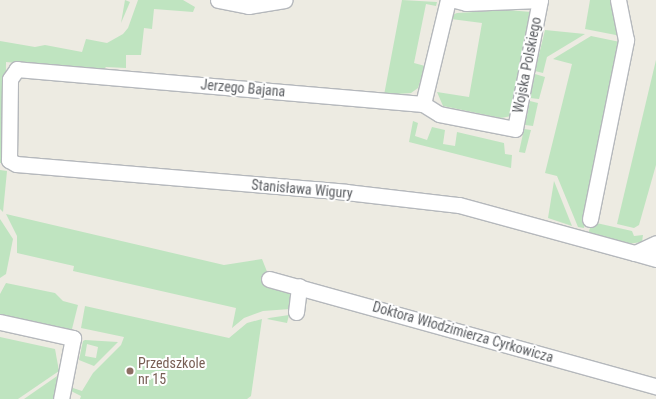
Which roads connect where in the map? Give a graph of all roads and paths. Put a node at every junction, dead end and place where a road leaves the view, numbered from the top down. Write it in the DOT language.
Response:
graph roads {
  1 [pos="218,0"];
  2 [pos="285,0"];
  3 [pos="448,0"];
  4 [pos="456,0"];
  5 [pos="540,0"];
  6 [pos="618,0"];
  7 [pos="423,104"];
  8 [pos="9,117"];
  9 [pos="514,129"];
  10 [pos="590,219"];
  11 [pos="656,243"];
  12 [pos="635,253"];
  13 [pos="656,259"];
  14 [pos="269,279"];
  15 [pos="299,286"];
  16 [pos="296,312"];
  17 [pos="0,322"];
  18 [pos="656,386"];
  19 [pos="61,399"];
  1 -- 2 [label="street"];
  3 -- 7 [label="street"];
  4 -- 5 [label="street"];
  5 -- 9 [label="street, Wojska Polskiego"];
  6 -- 10 [label="street"];
  7 -- 8 [label="street, Jerzego Bajana"];
  7 -- 9 [label="street, Jerzego Bajana"];
  8 -- 12 [label="street, Stanisława Wigury"];
  11 -- 12 [label="street"];
  12 -- 13 [label="street, Stanisława Wigury"];
  14 -- 15 [label="street, Doktora Włodzimierza Cyrkowicza"];
  15 -- 16 [label="street"];
  15 -- 18 [label="street, Doktora Włodzimierza Cyrkowicza"];
  17 -- 19 [label="street"];
}
